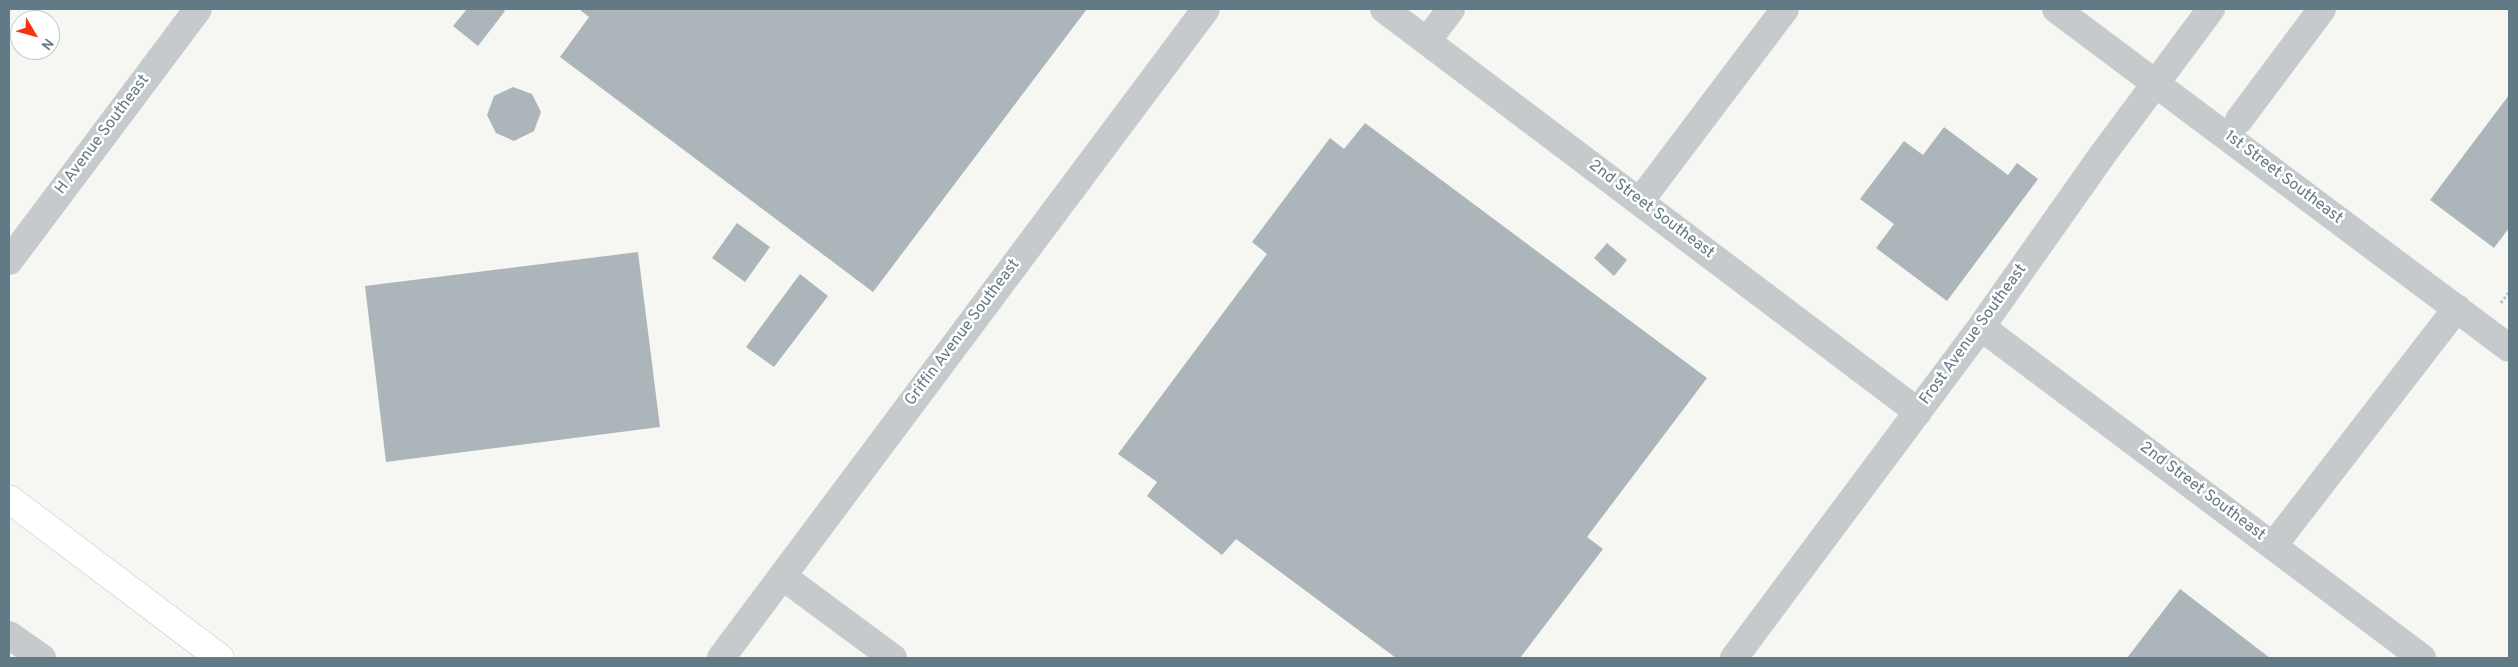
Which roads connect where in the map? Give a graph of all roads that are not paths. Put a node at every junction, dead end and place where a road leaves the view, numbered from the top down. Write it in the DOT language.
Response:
graph roads {
  1 [pos="198,9"];
  2 [pos="1206,9"];
  3 [pos="1384,9"];
  4 [pos="1451,9"];
  5 [pos="1785,9"];
  6 [pos="2056,9"];
  7 [pos="2211,9"];
  8 [pos="2322,9"];
  9 [pos="1427,41"];
  10 [pos="2156,83"];
  11 [pos="2239,120"];
  12 [pos="1640,201"];
  13 [pos="9,262"];
  14 [pos="2457,308"];
  15 [pos="1980,327"];
  16 [pos="2509,348"];
  17 [pos="1918,412"];
  18 [pos="9,499"];
  19 [pos="2273,546"];
  20 [pos="782,576"];
  21 [pos="9,635"];
  22 [pos="42,658"];
  23 [pos="220,658"];
  24 [pos="722,658"];
  25 [pos="893,658"];
  26 [pos="1734,658"];
  27 [pos="2422,658"];
  1 -- 13 [label="street, H Avenue Southeast"];
  2 -- 20 [label="street, Griffin Avenue Southeast"];
  3 -- 9 [label="street, 2nd Street Southeast"];
  4 -- 9 [label="street"];
  5 -- 12 [label="street"];
  6 -- 10 [label="street, 1st Street Southeast"];
  7 -- 10 [label="street, Frost Avenue Southeast"];
  8 -- 11 [label="street"];
  9 -- 12 [label="street, 2nd Street Southeast"];
  10 -- 14 [label="street, 1st Street Southeast"];
  10 -- 15 [label="street, Frost Avenue Southeast"];
  12 -- 17 [label="street, 2nd Street Southeast"];
  14 -- 16 [label="street, 1st Street Southeast"];
  14 -- 19 [label="street"];
  15 -- 17 [label="street, Frost Avenue Southeast"];
  15 -- 19 [label="street, 2nd Street Southeast"];
  17 -- 26 [label="street, Frost Avenue Southeast"];
  18 -- 23 [label="main road"];
  19 -- 27 [label="street, 2nd Street Southeast"];
  20 -- 24 [label="street, Griffin Avenue Southeast"];
  20 -- 25 [label="street"];
  21 -- 22 [label="street"];
}
